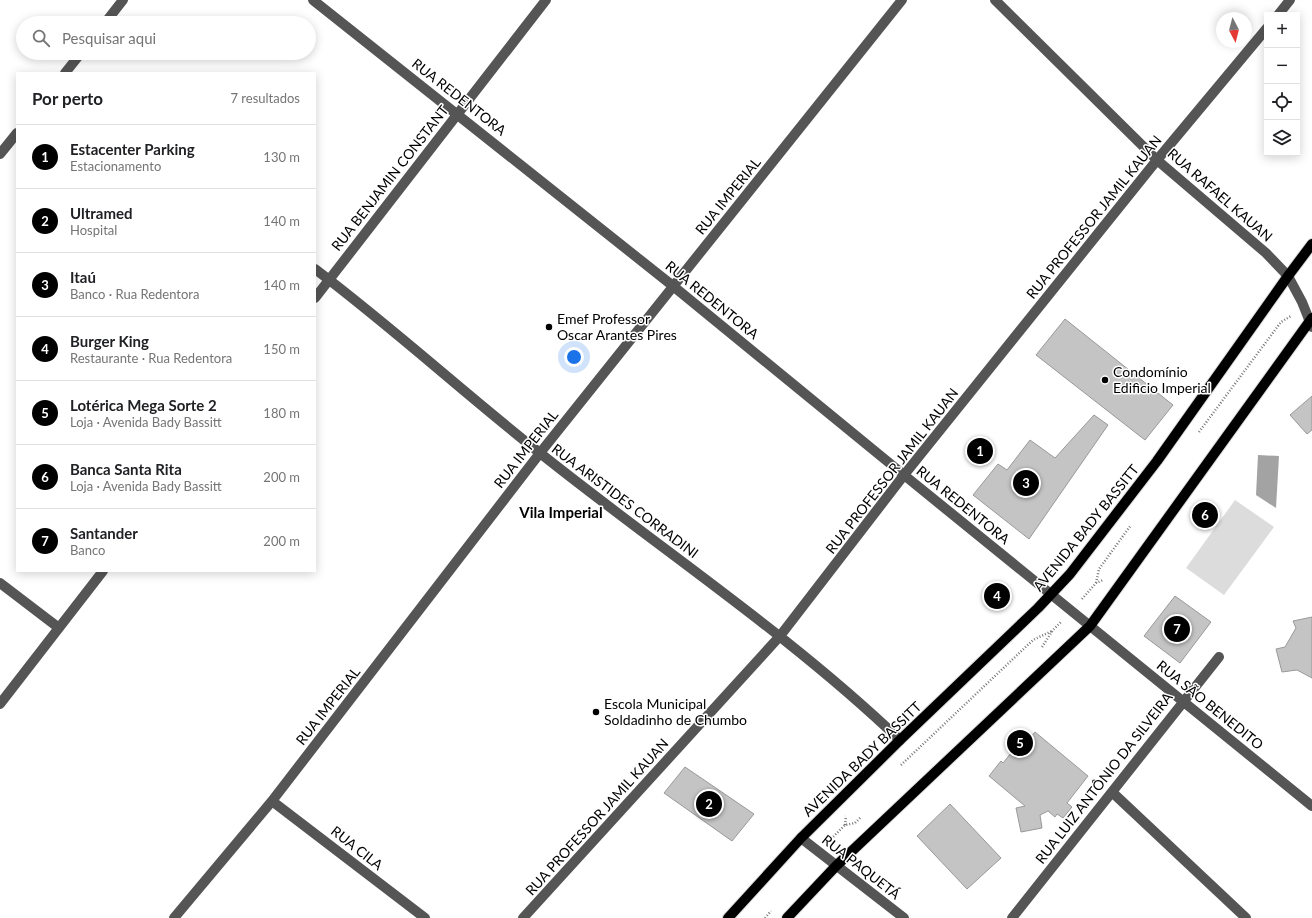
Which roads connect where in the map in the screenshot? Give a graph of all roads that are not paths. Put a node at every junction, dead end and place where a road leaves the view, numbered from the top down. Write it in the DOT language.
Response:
graph roads {
  1 [pos="123,0"];
  2 [pos="313,0"];
  3 [pos="546,0"];
  4 [pos="902,0"];
  5 [pos="995,0"];
  6 [pos="1290,0"];
  7 [pos="1280,12"];
  8 [pos="110,16"];
  9 [pos="1264,32"];
  10 [pos="75,60"];
  11 [pos="66,72"];
  12 [pos="457,113"];
  13 [pos="16,134"];
  14 [pos="1,152"];
  15 [pos="1157,160"];
  16 [pos="1312,244"];
  17 [pos="316,269"];
  18 [pos="1288,276"];
  19 [pos="329,280"];
  20 [pos="673,286"];
  21 [pos="316,297"];
  22 [pos="1311,322"];
  23 [pos="540,454"];
  24 [pos="904,475"];
  25 [pos="102,572"];
  26 [pos="0,583"];
  27 [pos="1051,595"];
  28 [pos="1090,626"];
  29 [pos="59,628"];
  30 [pos="780,636"];
  31 [pos="1219,657"];
  32 [pos="1183,701"];
  33 [pos="0,704"];
  34 [pos="900,740"];
  35 [pos="1112,792"];
  36 [pos="272,800"];
  37 [pos="1312,806"];
  38 [pos="801,838"];
  39 [pos="836,866"];
  40 [pos="174,918"];
  41 [pos="425,918"];
  42 [pos="523,918"];
  43 [pos="728,918"];
  44 [pos="787,918"];
  45 [pos="904,918"];
  46 [pos="1012,918"];
  47 [pos="1246,918"];
  1 -- 8 [label="street"];
  2 -- 12 [label="street, RUA REDENTORA"];
  3 -- 12 [label="street, RUA BENJAMIN CONSTANT"];
  4 -- 20 [label="street, RUA IMPERIAL"];
  5 -- 15 [label="street, RUA RAFAEL KAUAN"];
  6 -- 7 [label="street"];
  9 -- 15 [label="street, RUA PROFESSOR JAMIL KAUAN"];
  10 -- 11 [label="street"];
  12 -- 19 [label="street, RUA BENJAMIN CONSTANT"];
  12 -- 20 [label="street, RUA REDENTORA"];
  13 -- 14 [label="street"];
  15 -- 18 [label="street, RUA RAFAEL KAUAN"];
  15 -- 24 [label="street, RUA PROFESSOR JAMIL KAUAN"];
  16 -- 18 [label="main road, AVENIDA BADY BASSITT"];
  17 -- 19 [label="street, RUA ARISTIDES CORRADINI"];
  18 -- 22 [label="street, RUA RAFAEL KAUAN"];
  18 -- 27 [label="main road, AVENIDA BADY BASSITT"];
  19 -- 21 [label="street, RUA BENJAMIN CONSTANT"];
  19 -- 23 [label="street, RUA ARISTIDES CORRADINI"];
  20 -- 23 [label="street, RUA IMPERIAL"];
  20 -- 24 [label="street, RUA REDENTORA"];
  22 -- 28 [label="main road"];
  23 -- 30 [label="street, RUA ARISTIDES CORRADINI"];
  23 -- 36 [label="street, RUA IMPERIAL"];
  24 -- 27 [label="street, RUA REDENTORA"];
  24 -- 30 [label="street, RUA PROFESSOR JAMIL KAUAN"];
  25 -- 29 [label="street"];
  26 -- 29 [label="street"];
  27 -- 28 [label="street, RUA REDENTORA"];
  27 -- 34 [label="main road, AVENIDA BADY BASSITT"];
  28 -- 32 [label="street, RUA SÃO BENEDITO"];
  28 -- 39 [label="main road"];
  29 -- 33 [label="street"];
  30 -- 34 [label="street, RUA ARISTIDES CORRADINI"];
  30 -- 42 [label="street, RUA PROFESSOR JAMIL KAUAN"];
  31 -- 32 [label="street, RUA LUIZ ANTÔNIO DA SILVEIRA"];
  32 -- 35 [label="street, RUA LUIZ ANTÔNIO DA SILVEIRA"];
  32 -- 37 [label="street, RUA SÃO BENEDITO"];
  34 -- 38 [label="main road, AVENIDA BADY BASSITT"];
  35 -- 46 [label="street, RUA LUIZ ANTÔNIO DA SILVEIRA"];
  35 -- 47 [label="street"];
  36 -- 40 [label="street, RUA IMPERIAL"];
  36 -- 41 [label="street, RUA CILA"];
  38 -- 39 [label="street, RUA PAQUETÁ"];
  38 -- 43 [label="main road, AVENIDA BADY BASSITT"];
  39 -- 44 [label="main road"];
  39 -- 45 [label="street, RUA PAQUETÁ"];
}
